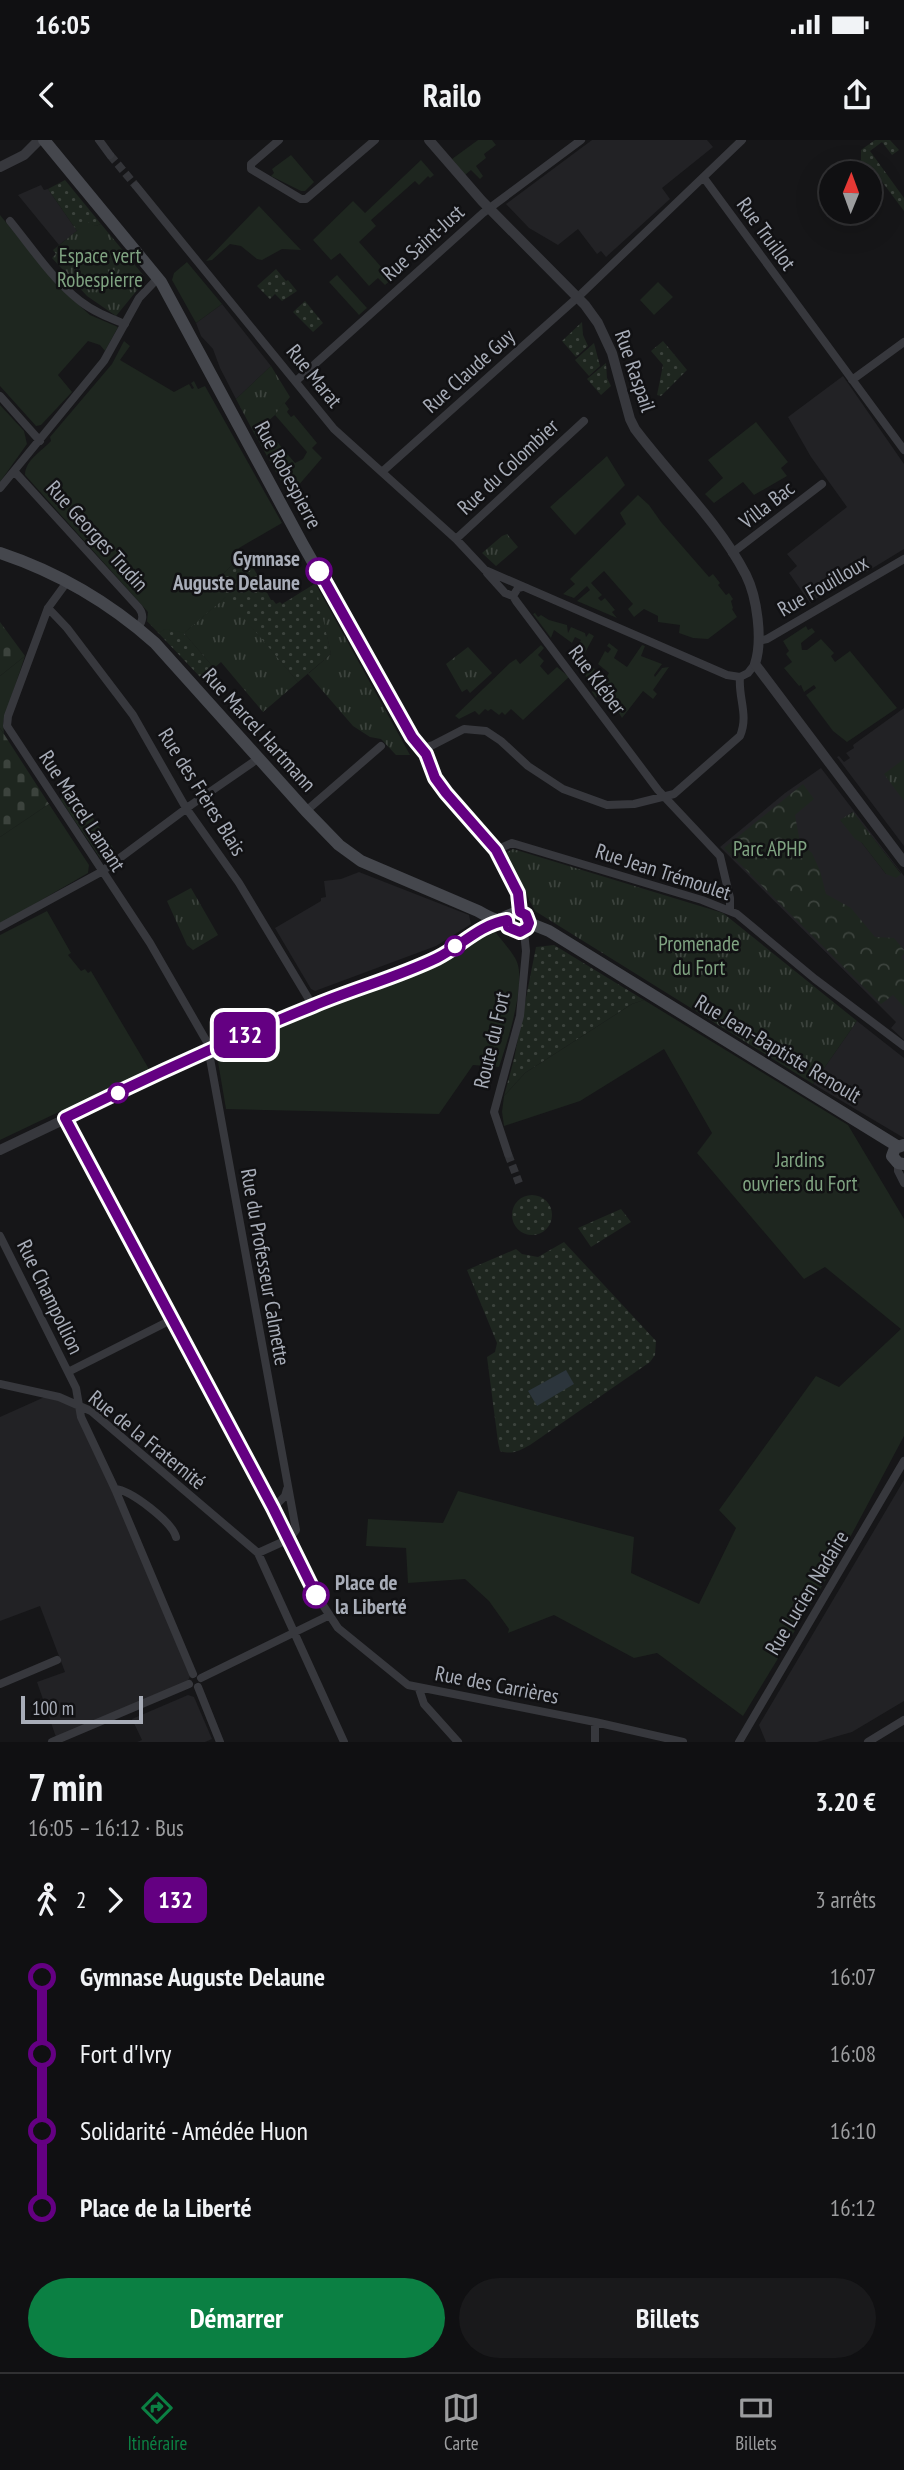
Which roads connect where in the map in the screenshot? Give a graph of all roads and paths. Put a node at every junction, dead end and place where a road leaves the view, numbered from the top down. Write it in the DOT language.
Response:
graph roads {
  1 [pos="41,140"];
  2 [pos="99,140"];
  3 [pos="279,140"];
  4 [pos="374,140"];
  5 [pos="429,140"];
  6 [pos="581,140"];
  7 [pos="742,140"];
  8 [pos="110,155"];
  9 [pos="0,167"];
  10 [pos="704,178"];
  11 [pos="136,186"];
  12 [pos="490,209"];
  13 [pos="10,221"];
  14 [pos="158,278"];
  15 [pos="578,297"];
  16 [pos="125,324"];
  17 [pos="904,342"];
  18 [pos="852,380"];
  19 [pos="296,381"];
  20 [pos="0,396"];
  21 [pos="584,421"];
  22 [pos="40,440"];
  23 [pos="904,450"];
  24 [pos="14,471"];
  25 [pos="383,471"];
  26 [pos="822,484"];
  27 [pos="0,488"];
  28 [pos="456,539"];
  29 [pos="0,553"];
  30 [pos="733,553"];
  31 [pos="904,559"];
  32 [pos="485,570"];
  33 [pos="67,582"];
  34 [pos="522,587"];
  35 [pos="513,596"];
  36 [pos="48,608"];
  37 [pos="138,628"];
  38 [pos="759,641"];
  39 [pos="755,664"];
  40 [pos="740,677"];
  41 [pos="381,746"];
  42 [pos="421,749"];
  43 [pos="259,758"];
  44 [pos="664,797"];
  45 [pos="186,808"];
  46 [pos="306,811"];
  47 [pos="496,850"];
  48 [pos="904,862"];
  49 [pos="101,872"];
  50 [pos="730,910"];
  51 [pos="520,912"];
  52 [pos="502,921"];
  53 [pos="0,927"];
  54 [pos="526,927"];
  55 [pos="313,1006"];
  56 [pos="904,1046"];
  57 [pos="209,1050"];
  58 [pos="65,1118"];
  59 [pos="901,1146"];
  60 [pos="0,1150"];
  61 [pos="508,1154"];
  62 [pos="901,1164"];
  63 [pos="904,1183"];
  64 [pos="0,1236"];
  65 [pos="173,1320"];
  66 [pos="68,1372"];
  67 [pos="0,1384"];
  68 [pos="78,1404"];
  69 [pos="904,1461"];
  70 [pos="115,1489"];
  71 [pos="287,1489"];
  72 [pos="290,1504"];
  73 [pos="276,1505"];
  74 [pos="176,1537"];
  75 [pos="289,1539"];
  76 [pos="258,1553"];
  77 [pos="328,1616"];
  78 [pos="294,1632"];
  79 [pos="57,1660"];
  80 [pos="197,1676"];
  81 [pos="0,1684"];
  82 [pos="193,1686"];
  83 [pos="419,1689"];
  84 [pos="904,1720"];
  85 [pos="596,1722"];
  86 [pos="52,1742"];
  87 [pos="220,1742"];
  88 [pos="344,1742"];
  89 [pos="458,1742"];
  90 [pos="595,1742"];
  91 [pos="683,1742"];
  92 [pos="739,1742"];
  93 [pos="868,1742"];
  1 -- 9 [label="street"];
  1 -- 14 [label="main road, Rue Robespierre"];
  2 -- 8 [label="street"];
  3 -- 4 [label="street"];
  5 -- 12 [label="street, Rue Raspail"];
  6 -- 12 [label="street, Rue Saint-Just"];
  7 -- 10 [label="street"];
  10 -- 15 [label="street"];
  10 -- 18 [label="street, Rue Truillot"];
  11 -- 19 [label="street, Rue Marat"];
  12 -- 15 [label="street, Rue Raspail"];
  12 -- 19 [label="street, Rue Saint-Just"];
  13 -- 16 [label="street"];
  14 -- 16 [label="street"];
  14 -- 42 [label="main road, Rue Robespierre"];
  15 -- 25 [label="street, Rue Claude Guy"];
  15 -- 30 [label="street, Rue Raspail"];
  16 -- 22 [label="street"];
  17 -- 18 [label="street"];
  18 -- 23 [label="street, Rue Truillot"];
  19 -- 25 [label="street, Rue Marat"];
  20 -- 22 [label="street"];
  21 -- 28 [label="street, Rue du Colombier"];
  22 -- 24 [label="street"];
  24 -- 27 [label="street"];
  24 -- 37 [label="street, Rue Georges Trudin"];
  25 -- 28 [label="street, Rue Marat"];
  26 -- 30 [label="street, Villa Bac"];
  28 -- 32 [label="street, Rue Marat"];
  29 -- 33 [label="main road, Rue Marcel Hartmann"];
  30 -- 38 [label="street, Rue Raspail"];
  31 -- 38 [label="street, Rue Fouilloux"];
  32 -- 34 [label="street, Rue Marat"];
  32 -- 35 [label="street, Rue Marat"];
  33 -- 36 [label="street, Rue Marcel Lamant"];
  33 -- 37 [label="main road, Rue Marcel Hartmann"];
  34 -- 35 [label="street"];
  34 -- 40 [label="street, Rue Marat"];
  35 -- 44 [label="street, Rue Kléber"];
  36 -- 45 [label="street, Rue des Frères Blais"];
  36 -- 49 [label="street, Rue Marcel Lamant"];
  37 -- 43 [label="main road, Rue Marcel Hartmann"];
  38 -- 39 [label="street, Rue Raspail"];
  39 -- 40 [label="street"];
  39 -- 48 [label="street"];
  40 -- 44 [label="street"];
  41 -- 46 [label="street"];
  42 -- 44 [label="street"];
  42 -- 47 [label="main road, Rue Robespierre"];
  43 -- 45 [label="street"];
  43 -- 46 [label="main road, Rue Marcel Hartmann"];
  44 -- 50 [label="street, Rue Kléber"];
  45 -- 49 [label="street"];
  45 -- 55 [label="street, Rue des Frères Blais"];
  46 -- 52 [label="main road, Rue Marcel Hartmann"];
  47 -- 50 [label="street, Rue Jean Trémoulet"];
  47 -- 51 [label="main road, Rue Robespierre"];
  49 -- 53 [label="street"];
  49 -- 57 [label="street, Rue Marcel Lamant"];
  50 -- 56 [label="street, Rue Jean Trémoulet"];
  51 -- 52 [label="main road"];
  51 -- 54 [label="main road"];
  52 -- 54 [label="main road, Rue Marcel Hartmann"];
  52 -- 55 [label="street"];
  54 -- 59 [label="main road, Rue Jean-Baptiste Renoult"];
  54 -- 61 [label="street, Route du Fort"];
  55 -- 57 [label="street"];
  57 -- 58 [label="street"];
  57 -- 71 [label="street, Rue du Professeur Calmette"];
  58 -- 60 [label="street"];
  58 -- 65 [label="street"];
  59 -- 62 [label="main road"];
  62 -- 63 [label="street"];
  64 -- 66 [label="street, Rue Champollion"];
  65 -- 66 [label="street"];
  65 -- 73 [label="street"];
  66 -- 68 [label="street, Rue Champollion"];
  67 -- 68 [label="street, Rue de la Fraternité"];
  68 -- 70 [label="street, Rue Champollion"];
  68 -- 76 [label="street, Rue de la Fraternité"];
  69 -- 92 [label="street, Rue Lucien Nadaire"];
  70 -- 74 [label="street"];
  70 -- 80 [label="street, Rue Champollion"];
  71 -- 72 [label="street, Rue du Professeur Calmette"];
  71 -- 73 [label="street"];
  72 -- 73 [label="street"];
  72 -- 75 [label="street, Rue du Professeur Calmette"];
  73 -- 75 [label="street"];
  75 -- 76 [label="street"];
  75 -- 77 [label="street"];
  76 -- 78 [label="street"];
  77 -- 78 [label="street"];
  77 -- 83 [label="street, Rue des Carrières"];
  78 -- 80 [label="street"];
  78 -- 88 [label="street"];
  79 -- 81 [label="street"];
  80 -- 82 [label="street"];
  82 -- 86 [label="street"];
  82 -- 87 [label="street"];
  83 -- 85 [label="street, Rue des Carrières"];
  83 -- 89 [label="street"];
  84 -- 93 [label="street"];
  85 -- 90 [label="street"];
  85 -- 91 [label="street, Rue des Carrières"];
}
